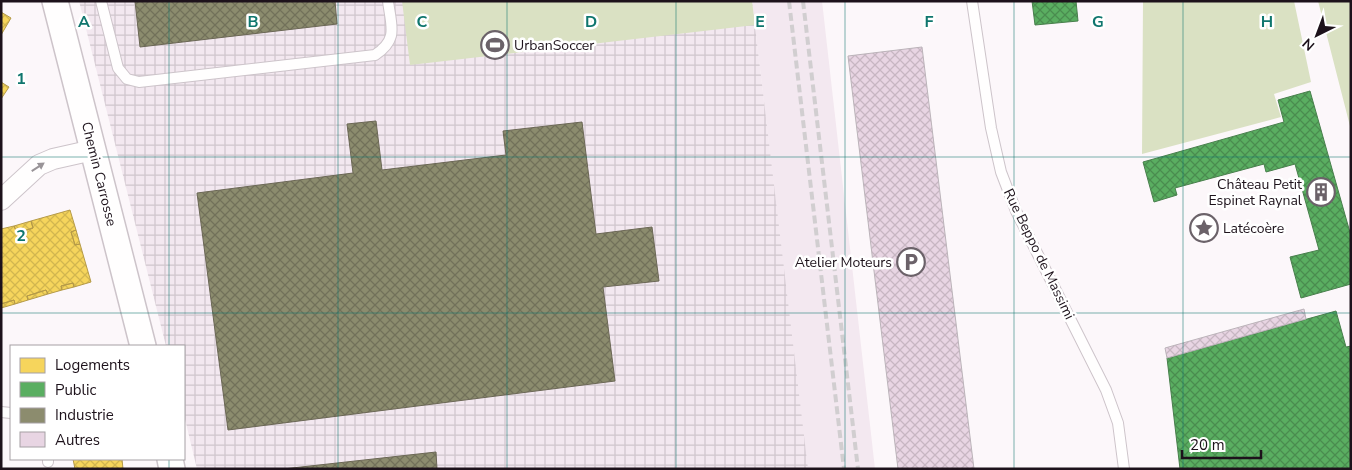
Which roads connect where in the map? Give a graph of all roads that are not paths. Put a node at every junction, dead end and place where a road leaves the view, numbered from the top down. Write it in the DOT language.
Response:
graph roads {
  1 [pos="55,1"];
  2 [pos="101,1"];
  3 [pos="388,1"];
  4 [pos="972,1"];
  5 [pos="93,150"];
  6 [pos="1,200"];
  7 [pos="142,345"];
  8 [pos="1124,469"];
  1 -- 5 [label="street, Chemin Carrosse"];
  2 -- 3 [label="lane"];
  4 -- 8 [label="lane, Rue Beppo de Massimi"];
  6 -- 5 [label="street, one-way"];
  5 -- 7 [label="street, Chemin Carrosse"];
}
